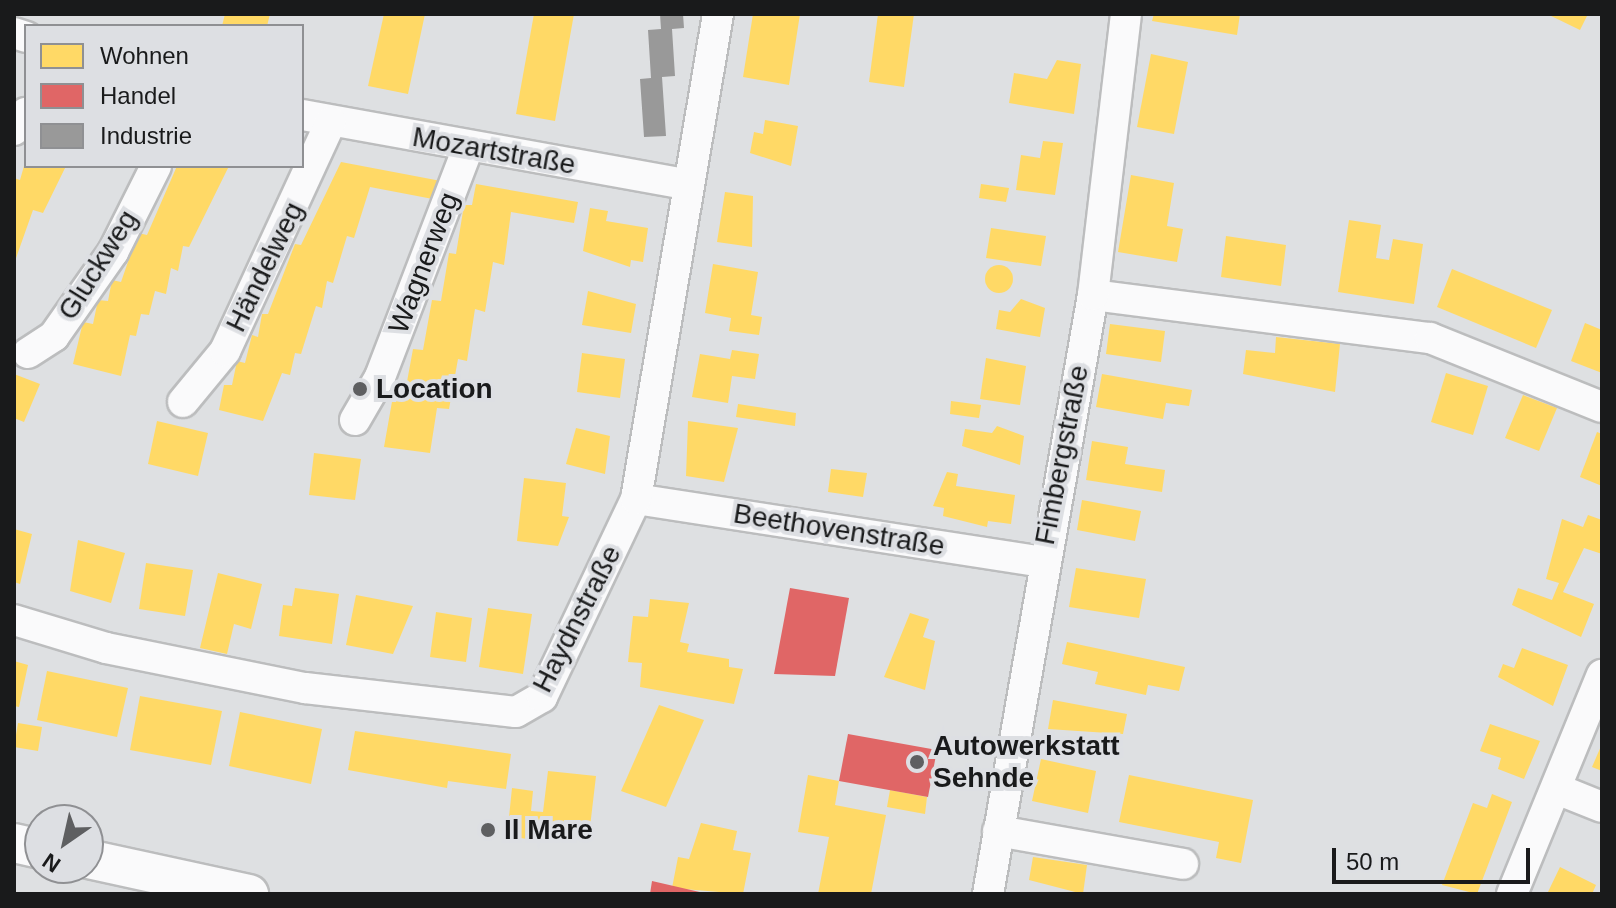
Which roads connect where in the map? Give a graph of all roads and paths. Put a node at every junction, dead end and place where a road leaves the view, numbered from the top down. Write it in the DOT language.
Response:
graph roads {
  1 [pos="718,14"];
  2 [pos="1126,14"];
  3 [pos="316,119"];
  4 [pos="468,148"];
  5 [pos="304,150"];
  6 [pos="155,168"];
  7 [pos="297,168"];
  8 [pos="687,184"];
  9 [pos="1093,295"];
  10 [pos="28,353"];
  11 [pos="183,402"];
  12 [pos="1602,407"];
  13 [pos="355,420"];
  14 [pos="636,499"];
  15 [pos="1042,562"];
  16 [pos="14,620"];
  17 [pos="1602,675"];
  18 [pos="1557,789"];
  19 [pos="1602,807"];
  20 [pos="998,831"];
  21 [pos="104,863"];
  22 [pos="1183,864"];
  23 [pos="235,893"];
  24 [pos="988,894"];
  25 [pos="1512,894"];
  1 -- 8 [label="street, Haydnstraße"];
  2 -- 9 [label="street, Fimbergstraße"];
  3 -- 4 [label="street, Mozartstraße"];
  3 -- 5 [label="street, Händelweg"];
  4 -- 8 [label="street, Mozartstraße"];
  4 -- 13 [label="street, Wagnerweg"];
  6 -- 10 [label="street, Gluckweg"];
  7 -- 11 [label="street, Händelweg"];
  8 -- 14 [label="street, Haydnstraße"];
  9 -- 12 [label="street"];
  9 -- 15 [label="street, Fimbergstraße"];
  14 -- 15 [label="street, Beethovenstraße"];
  14 -- 16 [label="street, Haydnstraße"];
  15 -- 20 [label="street, Fimbergstraße"];
  17 -- 18 [label="street"];
  18 -- 19 [label="street"];
  18 -- 25 [label="street"];
  20 -- 22 [label="street"];
  20 -- 24 [label="street, Fimbergstraße"];
  21 -- 23 [label="main road"];
}
